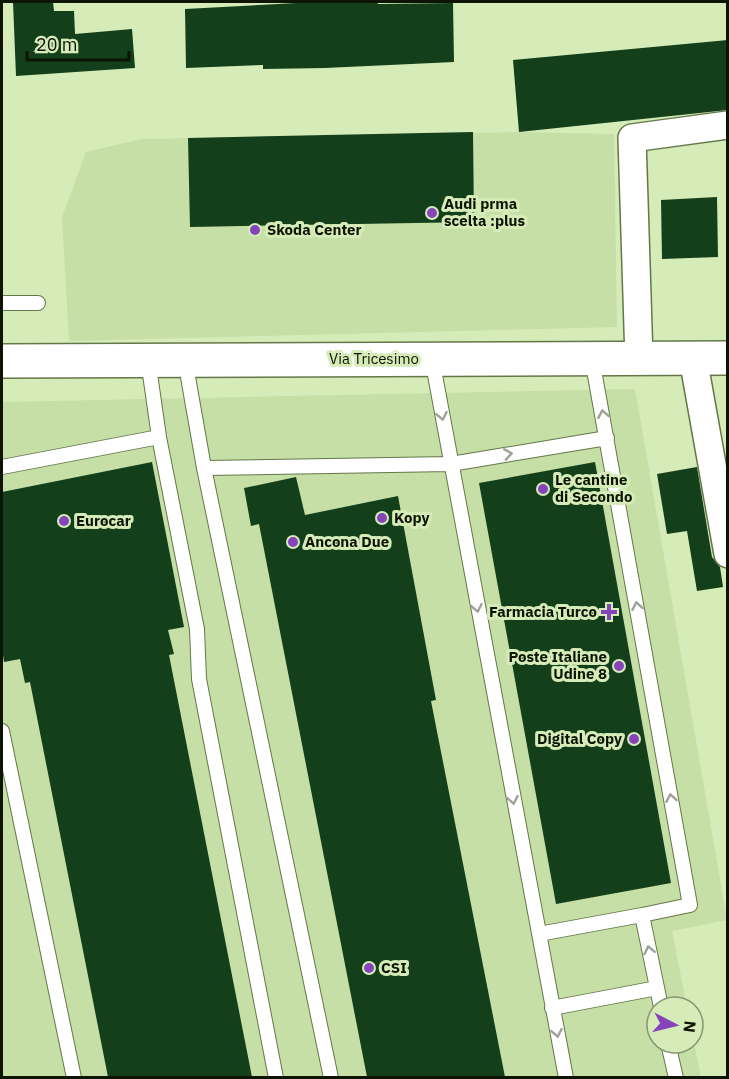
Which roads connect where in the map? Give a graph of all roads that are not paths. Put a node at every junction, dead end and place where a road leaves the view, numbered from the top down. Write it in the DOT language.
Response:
graph roads {
  1 [pos="728,125"];
  2 [pos="2,303"];
  3 [pos="38,303"];
  4 [pos="639,358"];
  5 [pos="693,358"];
  6 [pos="728,358"];
  7 [pos="432,359"];
  8 [pos="592,359"];
  9 [pos="109,360"];
  10 [pos="148,360"];
  11 [pos="185,360"];
  12 [pos="2,361"];
  13 [pos="2,378"];
  14 [pos="159,437"];
  15 [pos="607,438"];
  16 [pos="451,464"];
  17 [pos="2,467"];
  18 [pos="204,468"];
  19 [pos="728,554"];
  20 [pos="2,730"];
  21 [pos="642,915"];
  22 [pos="539,934"];
  23 [pos="657,988"];
  24 [pos="658,995"];
  25 [pos="552,1008"];
  26 [pos="671,1055"];
  27 [pos="74,1077"];
  28 [pos="276,1077"];
  29 [pos="332,1077"];
  30 [pos="566,1077"];
  31 [pos="676,1077"];
  1 -- 4 [label="street"];
  2 -- 3 [label="lane"];
  4 -- 5 [label="main road, Via Tricesimo"];
  4 -- 8 [label="main road, Via Tricesimo"];
  5 -- 6 [label="main road, Via Tricesimo"];
  5 -- 19 [label="street"];
  7 -- 8 [label="main road, Via Tricesimo"];
  7 -- 11 [label="main road, Via Tricesimo"];
  7 -- 16 [label="lane, one-way"];
  15 -- 8 [label="lane, one-way"];
  9 -- 10 [label="main road, Via Tricesimo"];
  9 -- 12 [label="main road, Via Tricesimo"];
  9 -- 13 [label="main road, Via Tricesimo"];
  10 -- 11 [label="main road, Via Tricesimo"];
  10 -- 14 [label="lane"];
  11 -- 18 [label="lane"];
  14 -- 17 [label="lane"];
  14 -- 28 [label="lane"];
  16 -- 15 [label="lane, one-way"];
  21 -- 15 [label="lane, one-way"];
  16 -- 18 [label="lane"];
  16 -- 22 [label="lane, one-way"];
  18 -- 29 [label="lane"];
  20 -- 27 [label="lane"];
  21 -- 22 [label="lane"];
  23 -- 21 [label="lane, one-way"];
  22 -- 25 [label="lane"];
  23 -- 24 [label="lane"];
  23 -- 25 [label="lane"];
  25 -- 30 [label="lane, one-way"];
  26 -- 31 [label="lane"];
}
